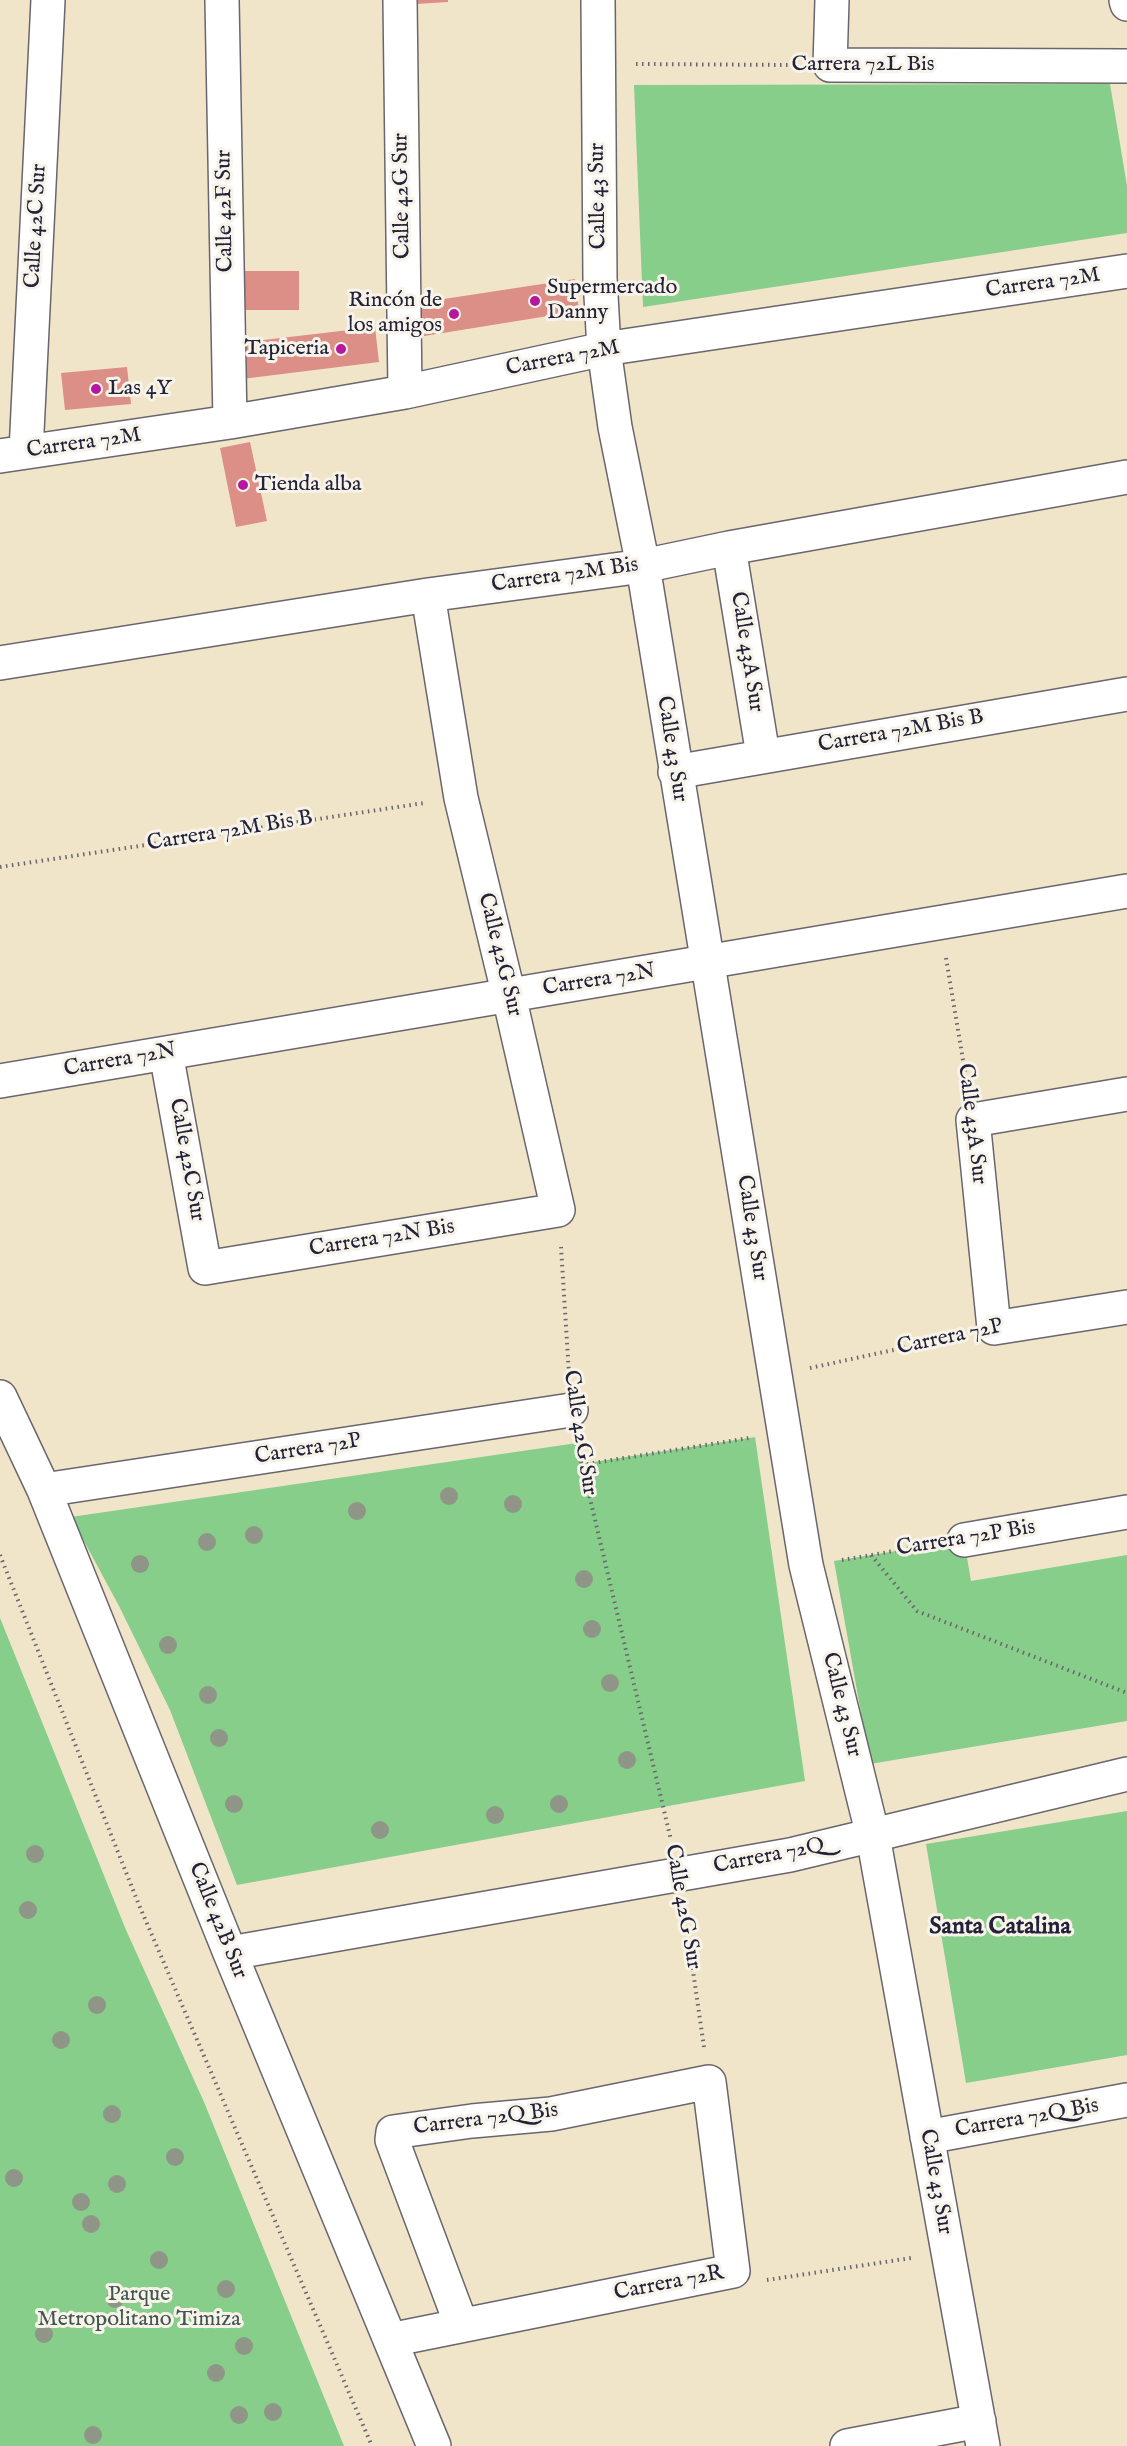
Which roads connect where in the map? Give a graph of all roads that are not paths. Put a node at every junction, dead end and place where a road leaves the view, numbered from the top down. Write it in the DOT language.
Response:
graph roads {
  1 [pos="48,0"];
  2 [pos="222,0"];
  3 [pos="400,0"];
  4 [pos="598,0"];
  5 [pos="832,0"];
  6 [pos="1127,66"];
  7 [pos="1127,271"];
  8 [pos="604,349"];
  9 [pos="405,392"];
  10 [pos="230,422"];
  11 [pos="13,454"];
  12 [pos="1127,477"];
  13 [pos="729,548"];
  14 [pos="643,566"];
  15 [pos="428,595"];
  16 [pos="0,663"];
  17 [pos="1127,694"];
  18 [pos="763,755"];
  19 [pos="675,772"];
  20 [pos="1127,891"];
  21 [pos="706,963"];
  22 [pos="509,996"];
  23 [pos="166,1053"];
  24 [pos="0,1081"];
  25 [pos="1127,1094"];
  26 [pos="558,1210"];
  27 [pos="205,1268"];
  28 [pos="1127,1307"];
  29 [pos="994,1328"];
  30 [pos="0,1396"];
  31 [pos="571,1410"];
  32 [pos="44,1490"];
  33 [pos="1127,1512"];
  34 [pos="964,1540"];
  35 [pos="1127,1774"];
  36 [pos="873,1836"];
  37 [pos="230,1953"];
  38 [pos="709,2082"];
  39 [pos="1127,2100"];
  40 [pos="927,2137"];
  41 [pos="461,2324"];
  42 [pos="390,2340"];
  43 [pos="981,2434"];
  44 [pos="434,2446"];
  45 [pos="847,2446"];
  1 -- 11 [label="street, Calle 42C Sur"];
  2 -- 10 [label="street, Calle 42F Sur"];
  3 -- 9 [label="street, Calle 42G Sur"];
  4 -- 8 [label="street, Calle 43 Sur"];
  5 -- 6 [label="street, Carrera 72L Bis"];
  7 -- 8 [label="street, Carrera 72M"];
  8 -- 9 [label="street, Carrera 72M"];
  8 -- 14 [label="street, Calle 43 Sur"];
  9 -- 10 [label="street, Carrera 72M"];
  10 -- 11 [label="street, Carrera 72M"];
  12 -- 13 [label="street, Carrera 72M Bis"];
  13 -- 14 [label="street, Carrera 72M Bis"];
  13 -- 18 [label="street, Calle 43A Sur"];
  14 -- 15 [label="street, Carrera 72M Bis"];
  14 -- 19 [label="street, Calle 43 Sur"];
  15 -- 16 [label="street, Carrera 72M Bis"];
  15 -- 22 [label="street, Calle 42G Sur"];
  17 -- 18 [label="street, Carrera 72M Bis B"];
  18 -- 19 [label="street, Carrera 72M Bis B"];
  19 -- 21 [label="street, Calle 43 Sur"];
  20 -- 21 [label="street, Carrera 72N"];
  21 -- 22 [label="street, Carrera 72N"];
  21 -- 36 [label="street, Calle 43 Sur"];
  22 -- 23 [label="street, Carrera 72N"];
  22 -- 26 [label="street, Calle 42G Sur"];
  23 -- 24 [label="street, Carrera 72N"];
  23 -- 27 [label="street, Calle 42C Sur"];
  25 -- 29 [label="street, Calle 43A Sur"];
  26 -- 27 [label="street, Carrera 72N Bis"];
  28 -- 29 [label="street, Carrera 72P"];
  30 -- 32 [label="street, Calle 42B Sur"];
  31 -- 32 [label="street, Carrera 72P"];
  32 -- 37 [label="street, Calle 42B Sur"];
  33 -- 34 [label="street, Carrera 72P Bis"];
  35 -- 36 [label="street, Carrera 72Q"];
  36 -- 37 [label="street, Carrera 72Q"];
  36 -- 40 [label="street, Calle 43 Sur"];
  37 -- 42 [label="street, Calle 42B Sur"];
  38 -- 41 [label="street, Carrera 72R"];
  38 -- 41 [label="street, Carrera 72Q Bis"];
  39 -- 40 [label="street, Carrera 72Q Bis"];
  40 -- 43 [label="street, Calle 43 Sur"];
  41 -- 42 [label="street, Carrera 72R"];
  42 -- 44 [label="street, Calle 42B Sur"];
  43 -- 45 [label="street"];
}
